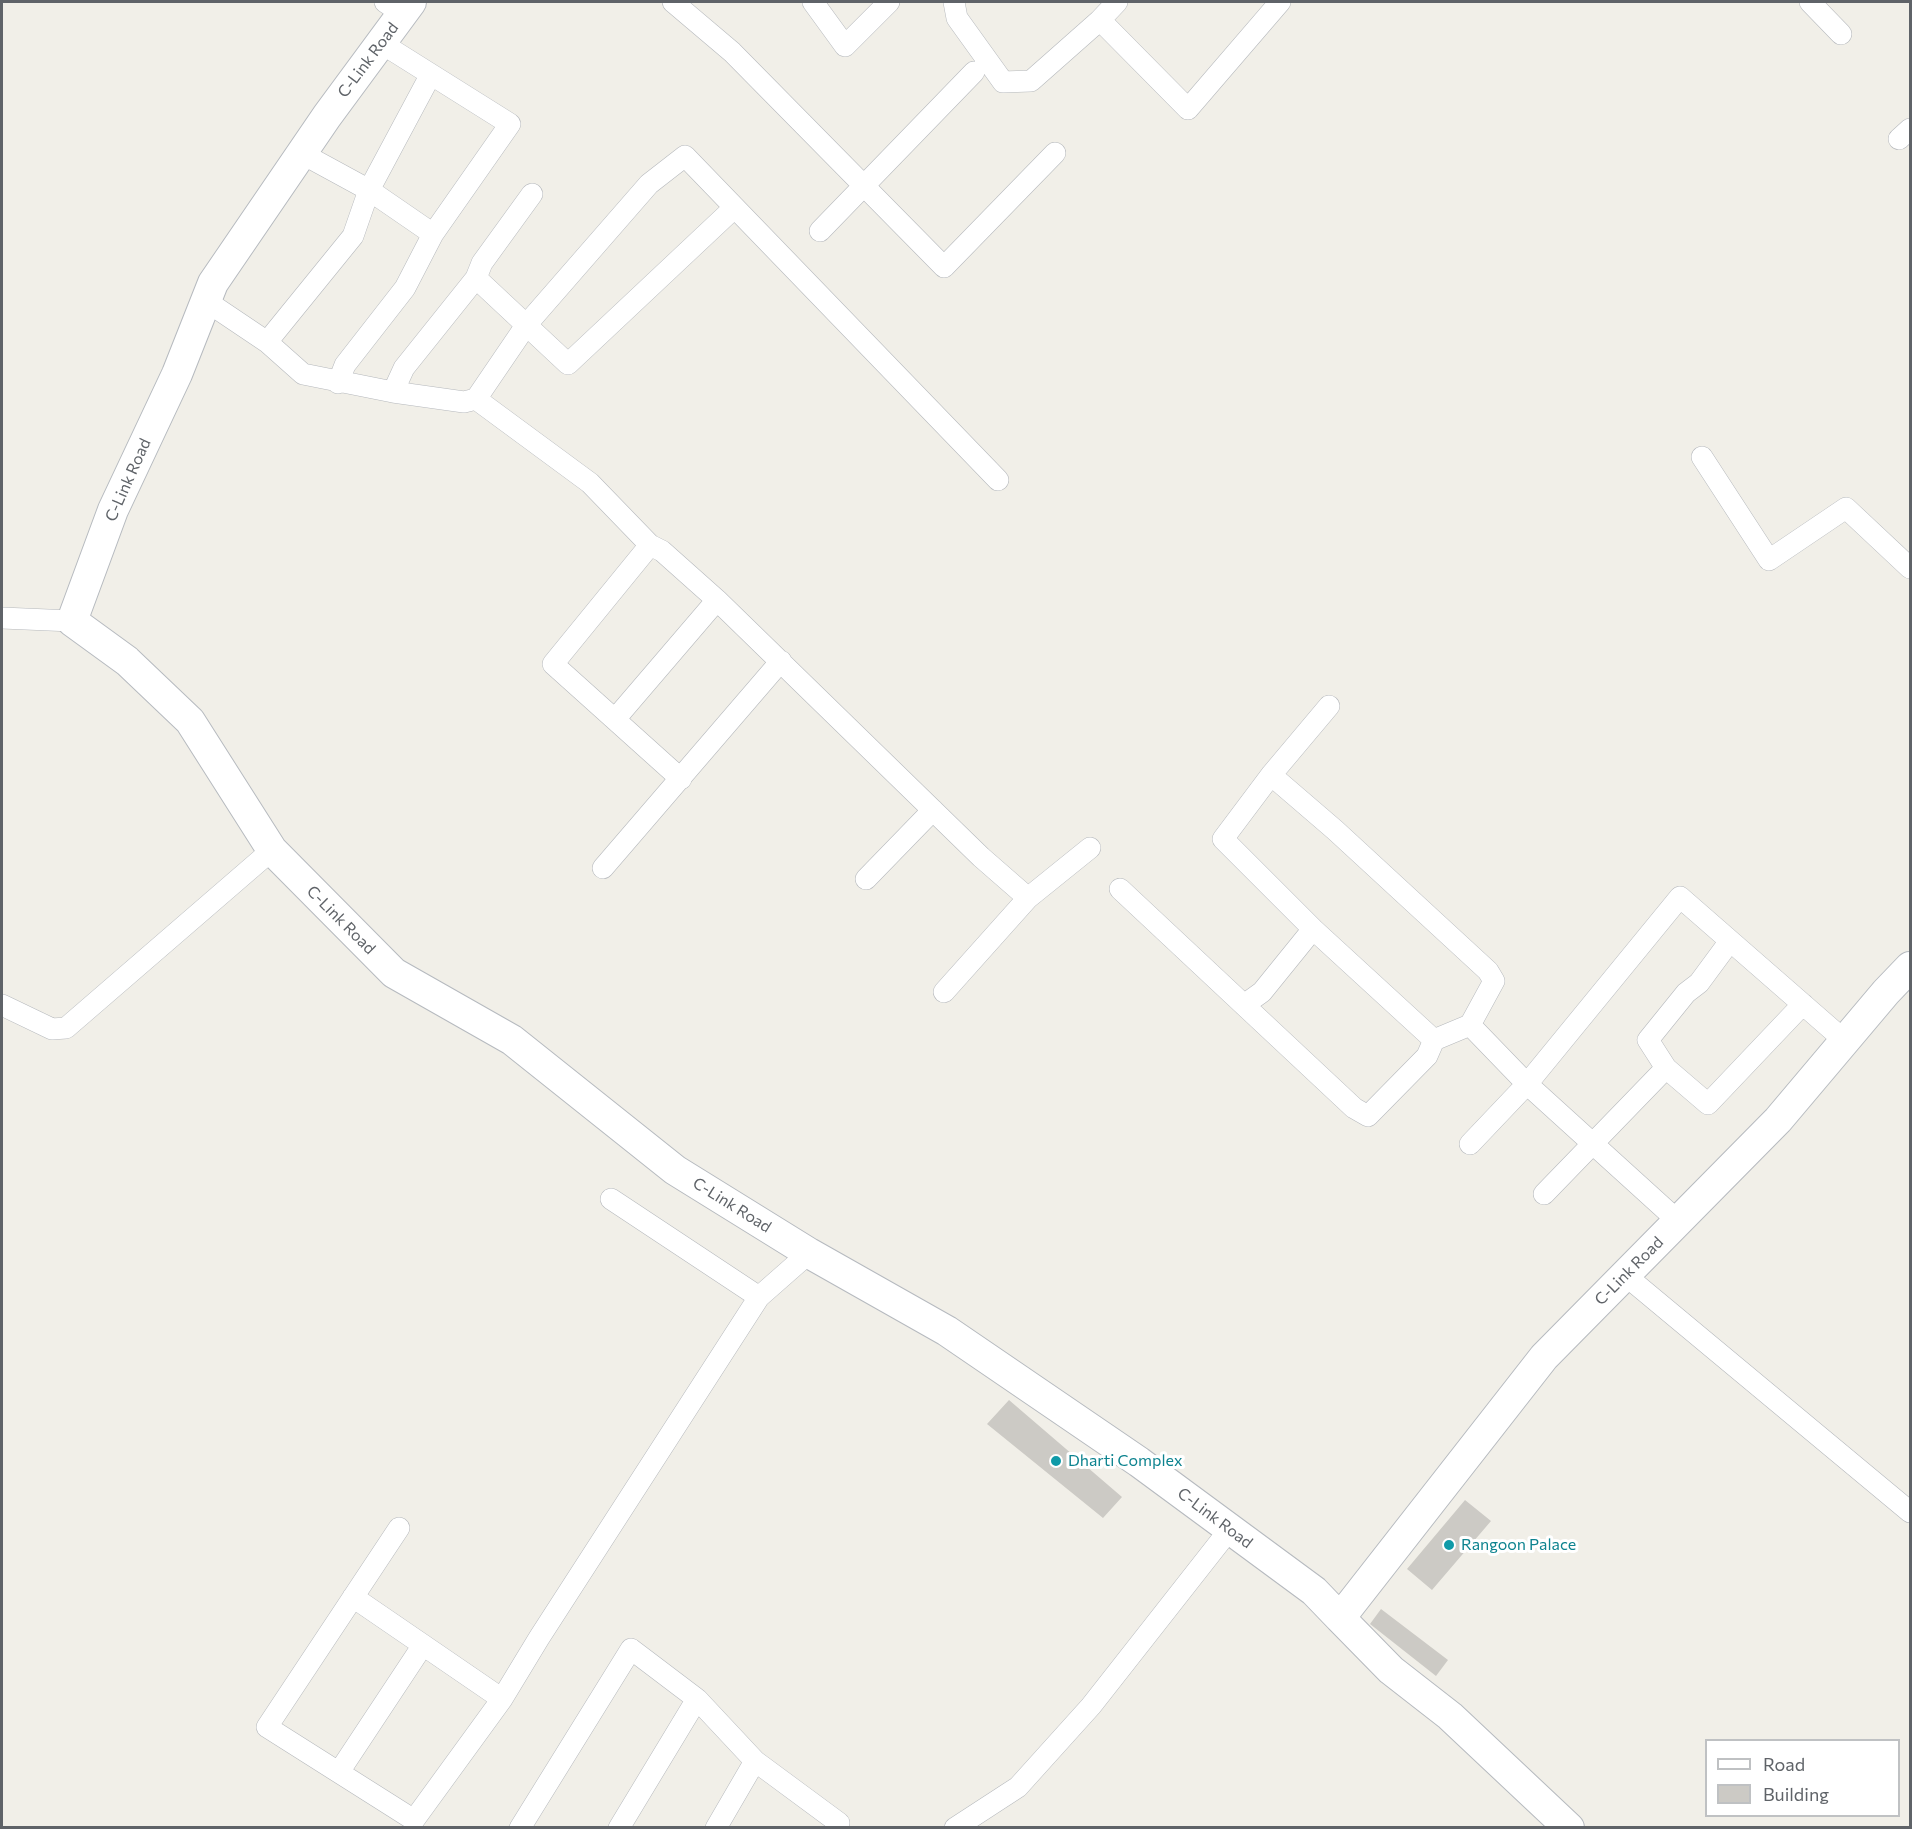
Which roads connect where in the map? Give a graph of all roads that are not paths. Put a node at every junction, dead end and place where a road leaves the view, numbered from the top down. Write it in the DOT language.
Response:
graph roads {
  1 [pos="673,2"];
  2 [pos="813,2"];
  3 [pos="889,2"];
  4 [pos="954,2"];
  5 [pos="1117,2"];
  6 [pos="1280,2"];
  7 [pos="1810,2"];
  8 [pos="399,6"];
  9 [pos="1100,20"];
  10 [pos="1841,34"];
  11 [pos="381,43"];
  12 [pos="974,72"];
  13 [pos="430,76"];
  14 [pos="302,153"];
  15 [pos="1054,153"];
  16 [pos="864,186"];
  17 [pos="369,190"];
  18 [pos="532,194"];
  19 [pos="734,208"];
  20 [pos="820,231"];
  21 [pos="433,234"];
  22 [pos="476,278"];
  23 [pos="206,301"];
  24 [pos="527,324"];
  25 [pos="267,342"];
  26 [pos="338,383"];
  27 [pos="393,392"];
  28 [pos="476,399"];
  29 [pos="1702,457"];
  30 [pos="998,480"];
  31 [pos="650,545"];
  32 [pos="1909,564"];
  33 [pos="717,600"];
  34 [pos="2,618"];
  35 [pos="72,621"];
  36 [pos="781,661"];
  37 [pos="1329,706"];
  38 [pos="616,718"];
  39 [pos="1270,776"];
  40 [pos="681,779"];
  41 [pos="933,810"];
  42 [pos="1090,848"];
  43 [pos="272,850"];
  44 [pos="603,868"];
  45 [pos="866,879"];
  46 [pos="1120,889"];
  47 [pos="1028,898"];
  48 [pos="1313,929"];
  49 [pos="1730,940"];
  50 [pos="1911,967"];
  51 [pos="944,992"];
  52 [pos="1803,1004"];
  53 [pos="2,1005"];
  54 [pos="1244,1005"];
  55 [pos="1470,1025"];
  56 [pos="1434,1040"];
  57 [pos="1845,1041"];
  58 [pos="1666,1068"];
  59 [pos="1527,1084"];
  60 [pos="1470,1144"];
  61 [pos="1594,1144"];
  62 [pos="1544,1194"];
  63 [pos="611,1199"];
  64 [pos="1678,1221"];
  65 [pos="809,1253"];
  66 [pos="1624,1275"];
  67 [pos="759,1297"];
  68 [pos="1911,1512"];
  69 [pos="399,1528"];
  70 [pos="1230,1529"];
  71 [pos="353,1597"];
  72 [pos="1340,1618"];
  73 [pos="423,1645"];
  74 [pos="502,1699"];
  75 [pos="697,1699"];
  76 [pos="755,1761"];
  77 [pos="339,1772"];
  78 [pos="842,1826"];
  79 [pos="520,1827"];
  80 [pos="619,1827"];
  81 [pos="716,1827"];
  82 [pos="955,1827"];
  83 [pos="1569,1827"];
  1 -- 16 [label="street"];
  2 -- 3 [label="street"];
  4 -- 9 [label="street"];
  5 -- 9 [label="street"];
  6 -- 9 [label="street"];
  7 -- 10 [label="street"];
  8 -- 11 [label="street, C-Link Road"];
  11 -- 13 [label="street"];
  11 -- 14 [label="street, C-Link Road"];
  12 -- 16 [label="street"];
  13 -- 17 [label="street"];
  13 -- 21 [label="street"];
  14 -- 17 [label="street"];
  14 -- 23 [label="street, C-Link Road"];
  15 -- 16 [label="street"];
  16 -- 20 [label="street"];
  17 -- 21 [label="street"];
  17 -- 25 [label="street"];
  18 -- 22 [label="street"];
  19 -- 24 [label="street"];
  19 -- 24 [label="street"];
  19 -- 30 [label="street"];
  21 -- 26 [label="street"];
  22 -- 24 [label="street"];
  22 -- 27 [label="street"];
  23 -- 25 [label="street"];
  23 -- 35 [label="street, C-Link Road"];
  24 -- 28 [label="street"];
  25 -- 26 [label="street"];
  26 -- 27 [label="street"];
  27 -- 28 [label="street"];
  28 -- 31 [label="street"];
  29 -- 32 [label="street"];
  31 -- 33 [label="street"];
  31 -- 38 [label="street"];
  33 -- 36 [label="street"];
  33 -- 38 [label="street"];
  34 -- 35 [label="street"];
  35 -- 43 [label="street, C-Link Road"];
  36 -- 40 [label="street"];
  36 -- 41 [label="street"];
  37 -- 39 [label="street"];
  38 -- 40 [label="street"];
  39 -- 48 [label="street"];
  39 -- 55 [label="street"];
  40 -- 44 [label="street"];
  41 -- 45 [label="street"];
  41 -- 47 [label="street"];
  42 -- 47 [label="street"];
  43 -- 53 [label="street"];
  43 -- 65 [label="street, C-Link Road"];
  46 -- 54 [label="street"];
  47 -- 51 [label="street"];
  48 -- 54 [label="street"];
  48 -- 56 [label="street"];
  49 -- 52 [label="street"];
  49 -- 58 [label="street"];
  49 -- 59 [label="street"];
  50 -- 57 [label="street, C-Link Road"];
  52 -- 57 [label="street"];
  52 -- 58 [label="street"];
  54 -- 56 [label="street"];
  55 -- 56 [label="street"];
  55 -- 59 [label="street"];
  57 -- 64 [label="street, C-Link Road"];
  58 -- 61 [label="street"];
  59 -- 60 [label="street"];
  59 -- 61 [label="street"];
  61 -- 62 [label="street"];
  61 -- 64 [label="street"];
  63 -- 67 [label="street"];
  64 -- 66 [label="street, C-Link Road"];
  65 -- 67 [label="street"];
  65 -- 70 [label="street, C-Link Road"];
  66 -- 68 [label="street"];
  66 -- 72 [label="street, C-Link Road"];
  67 -- 74 [label="street"];
  69 -- 71 [label="street"];
  70 -- 72 [label="street, C-Link Road"];
  70 -- 82 [label="street"];
  71 -- 73 [label="street"];
  71 -- 77 [label="street"];
  72 -- 83 [label="street"];
  73 -- 74 [label="street"];
  73 -- 77 [label="street"];
  74 -- 77 [label="street"];
  75 -- 76 [label="street"];
  75 -- 79 [label="street"];
  75 -- 80 [label="street"];
  76 -- 78 [label="street"];
  76 -- 81 [label="street"];
}
